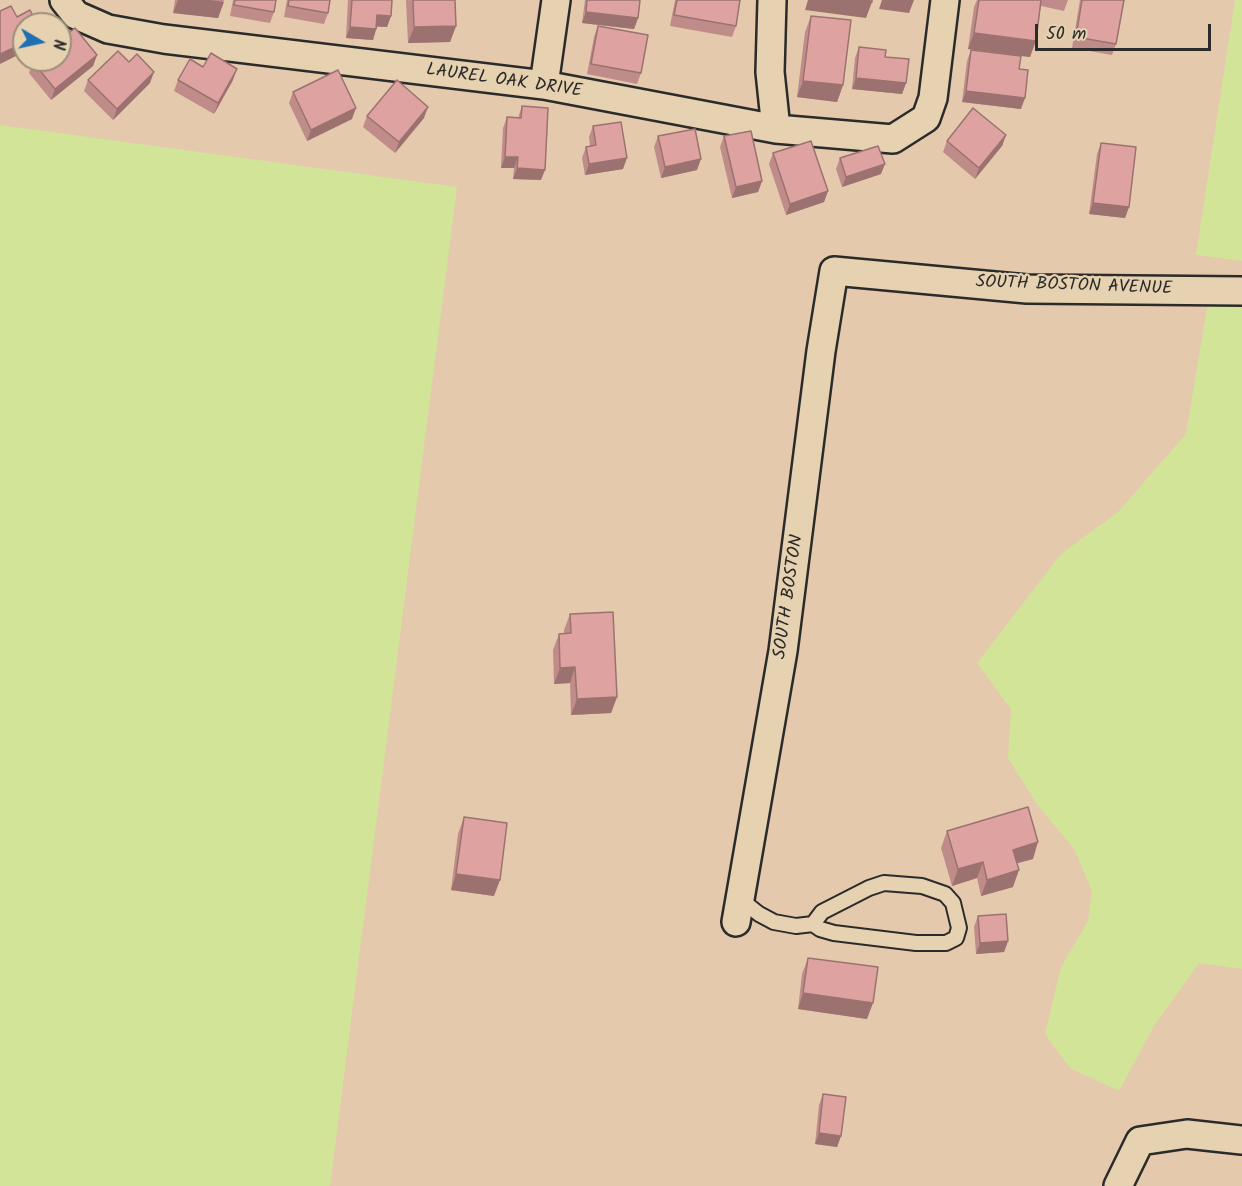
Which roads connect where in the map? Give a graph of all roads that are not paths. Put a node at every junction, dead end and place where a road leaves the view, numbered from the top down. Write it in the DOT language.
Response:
graph roads {
  1 [pos="64,0"];
  2 [pos="556,0"];
  3 [pos="772,0"];
  4 [pos="945,0"];
  5 [pos="544,85"];
  6 [pos="776,129"];
  7 [pos="834,271"];
  8 [pos="1242,291"];
  9 [pos="738,910"];
  10 [pos="813,924"];
  11 [pos="1242,1140"];
  12 [pos="1118,1186"];
  1 -- 5 [label="street, LAUREL OAK DRIVE"];
  2 -- 5 [label="street"];
  3 -- 6 [label="street"];
  4 -- 6 [label="street, LAUREL OAK DRIVE"];
  5 -- 6 [label="street, LAUREL OAK DRIVE"];
  7 -- 8 [label="street, SOUTH BOSTON AVENUE"];
  7 -- 9 [label="street, SOUTH BOSTON"];
  9 -- 10 [label="lane"];
  10 -- 10 [label="lane"];
  11 -- 12 [label="street"];
}
